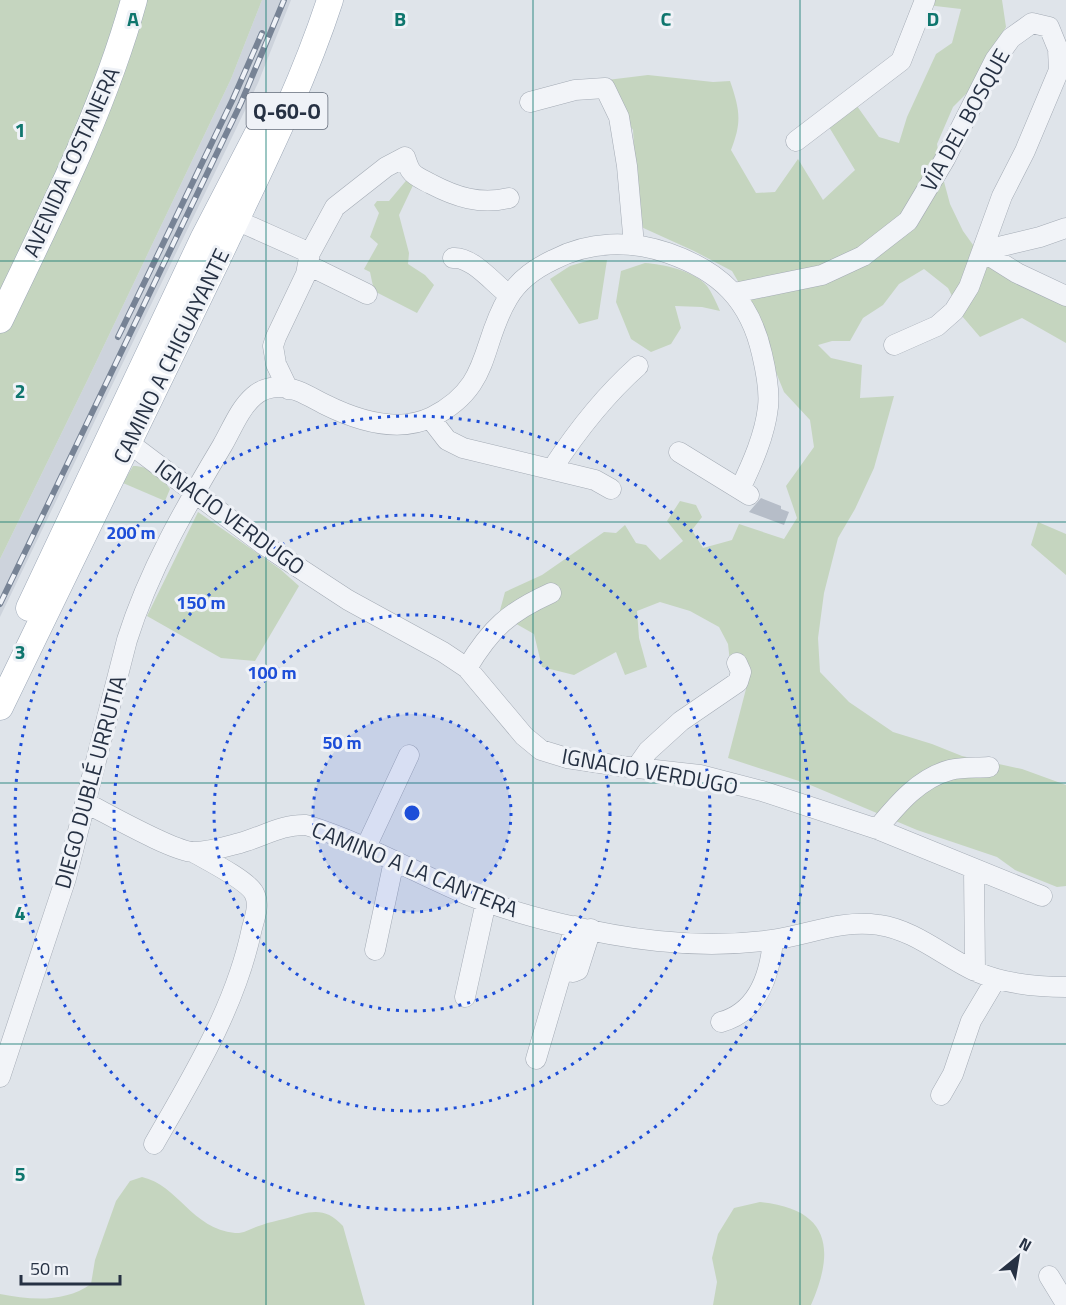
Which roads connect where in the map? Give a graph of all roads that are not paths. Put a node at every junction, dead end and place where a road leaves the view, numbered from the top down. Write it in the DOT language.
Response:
graph roads {
  1 [pos="134,0"];
  2 [pos="314,0"];
  3 [pos="330,0"];
  4 [pos="925,0"];
  5 [pos="530,102"];
  6 [pos="796,141"];
  7 [pos="509,198"];
  8 [pos="236,220"];
  9 [pos="1066,228"];
  10 [pos="634,245"];
  11 [pos="982,251"];
  12 [pos="453,258"];
  13 [pos="309,259"];
  14 [pos="734,293"];
  15 [pos="368,294"];
  16 [pos="509,296"];
  17 [pos="1066,296"];
  18 [pos="0,320"];
  19 [pos="894,345"];
  20 [pos="638,366"];
  21 [pos="288,389"];
  22 [pos="119,415"];
  23 [pos="430,418"];
  24 [pos="137,449"];
  25 [pos="679,452"];
  26 [pos="99,457"];
  27 [pos="552,469"];
  28 [pos="611,489"];
  29 [pos="193,493"];
  30 [pos="552,593"];
  31 [pos="737,663"];
  32 [pos="0,667"];
  33 [pos="467,668"];
  34 [pos="0,707"];
  35 [pos="409,755"];
  36 [pos="988,767"];
  37 [pos="636,768"];
  38 [pos="86,803"];
  39 [pos="877,829"];
  40 [pos="366,847"];
  41 [pos="193,852"];
  42 [pos="394,861"];
  43 [pos="975,870"];
  44 [pos="1042,896"];
  45 [pos="486,902"];
  46 [pos="583,927"];
  47 [pos="773,940"];
  48 [pos="375,950"];
  49 [pos="975,971"];
  50 [pos="996,978"];
  51 [pos="1066,987"];
  52 [pos="465,997"];
  53 [pos="721,1022"];
  54 [pos="536,1059"];
  55 [pos="0,1077"];
  56 [pos="941,1095"];
  57 [pos="154,1144"];
  58 [pos="1049,1276"];
  59 [pos="1066,1304"];
  1 -- 18 [label="main road, AVENIDA COSTANERA"];
  2 -- 22 [label="main road, CAMINO A CHIGUAYANTE / Q-60-O"];
  3 -- 8 [label="main road, CAMINO A CHIGUAYANTE / Q-60-O"];
  4 -- 6 [label="street"];
  5 -- 10 [label="street"];
  7 -- 13 [label="street"];
  8 -- 13 [label="street"];
  8 -- 24 [label="main road, CAMINO A CHIGUAYANTE / Q-60-O"];
  9 -- 11 [label="street"];
  10 -- 14 [label="street"];
  10 -- 16 [label="street"];
  11 -- 14 [label="street, VÍA DEL BOSQUE"];
  11 -- 17 [label="street"];
  11 -- 19 [label="street"];
  12 -- 16 [label="street"];
  13 -- 15 [label="street"];
  13 -- 21 [label="street"];
  14 -- 25 [label="street"];
  16 -- 23 [label="street"];
  20 -- 27 [label="street"];
  21 -- 23 [label="street"];
  21 -- 29 [label="street, DIEGO DUBLÉ URRUTIA"];
  22 -- 24 [label="main road"];
  22 -- 26 [label="main road, CAMINO A CHIGUAYANTE / Q-60-O"];
  23 -- 27 [label="street"];
  24 -- 26 [label="main road"];
  24 -- 29 [label="street, IGNACIO VERDUGO"];
  24 -- 34 [label="main road, CAMINO A CHIGUAYANTE / Q-60-O"];
  26 -- 32 [label="main road, CAMINO A CHIGUAYANTE / Q-60-O"];
  27 -- 28 [label="street"];
  29 -- 33 [label="street, IGNACIO VERDUGO"];
  29 -- 38 [label="street, DIEGO DUBLÉ URRUTIA"];
  30 -- 33 [label="street"];
  31 -- 37 [label="street"];
  33 -- 37 [label="street, IGNACIO VERDUGO"];
  35 -- 40 [label="street"];
  36 -- 39 [label="street"];
  37 -- 39 [label="street, IGNACIO VERDUGO"];
  38 -- 41 [label="street, CAMINO A LA CANTERA"];
  38 -- 55 [label="street, DIEGO DUBLÉ URRUTIA"];
  39 -- 43 [label="street, IGNACIO VERDUGO"];
  40 -- 41 [label="street, CAMINO A LA CANTERA"];
  40 -- 42 [label="street, CAMINO A LA CANTERA"];
  41 -- 57 [label="street"];
  42 -- 45 [label="street, CAMINO A LA CANTERA"];
  42 -- 48 [label="street"];
  43 -- 44 [label="street, IGNACIO VERDUGO"];
  43 -- 49 [label="street"];
  45 -- 46 [label="street, CAMINO A LA CANTERA"];
  45 -- 52 [label="street"];
  46 -- 47 [label="street, CAMINO A LA CANTERA"];
  46 -- 54 [label="street"];
  47 -- 49 [label="street, CAMINO A LA CANTERA"];
  47 -- 53 [label="street"];
  49 -- 50 [label="street, CAMINO A LA CANTERA"];
  50 -- 51 [label="street, CAMINO A LA CANTERA"];
  50 -- 56 [label="street"];
  58 -- 59 [label="street"];
}
